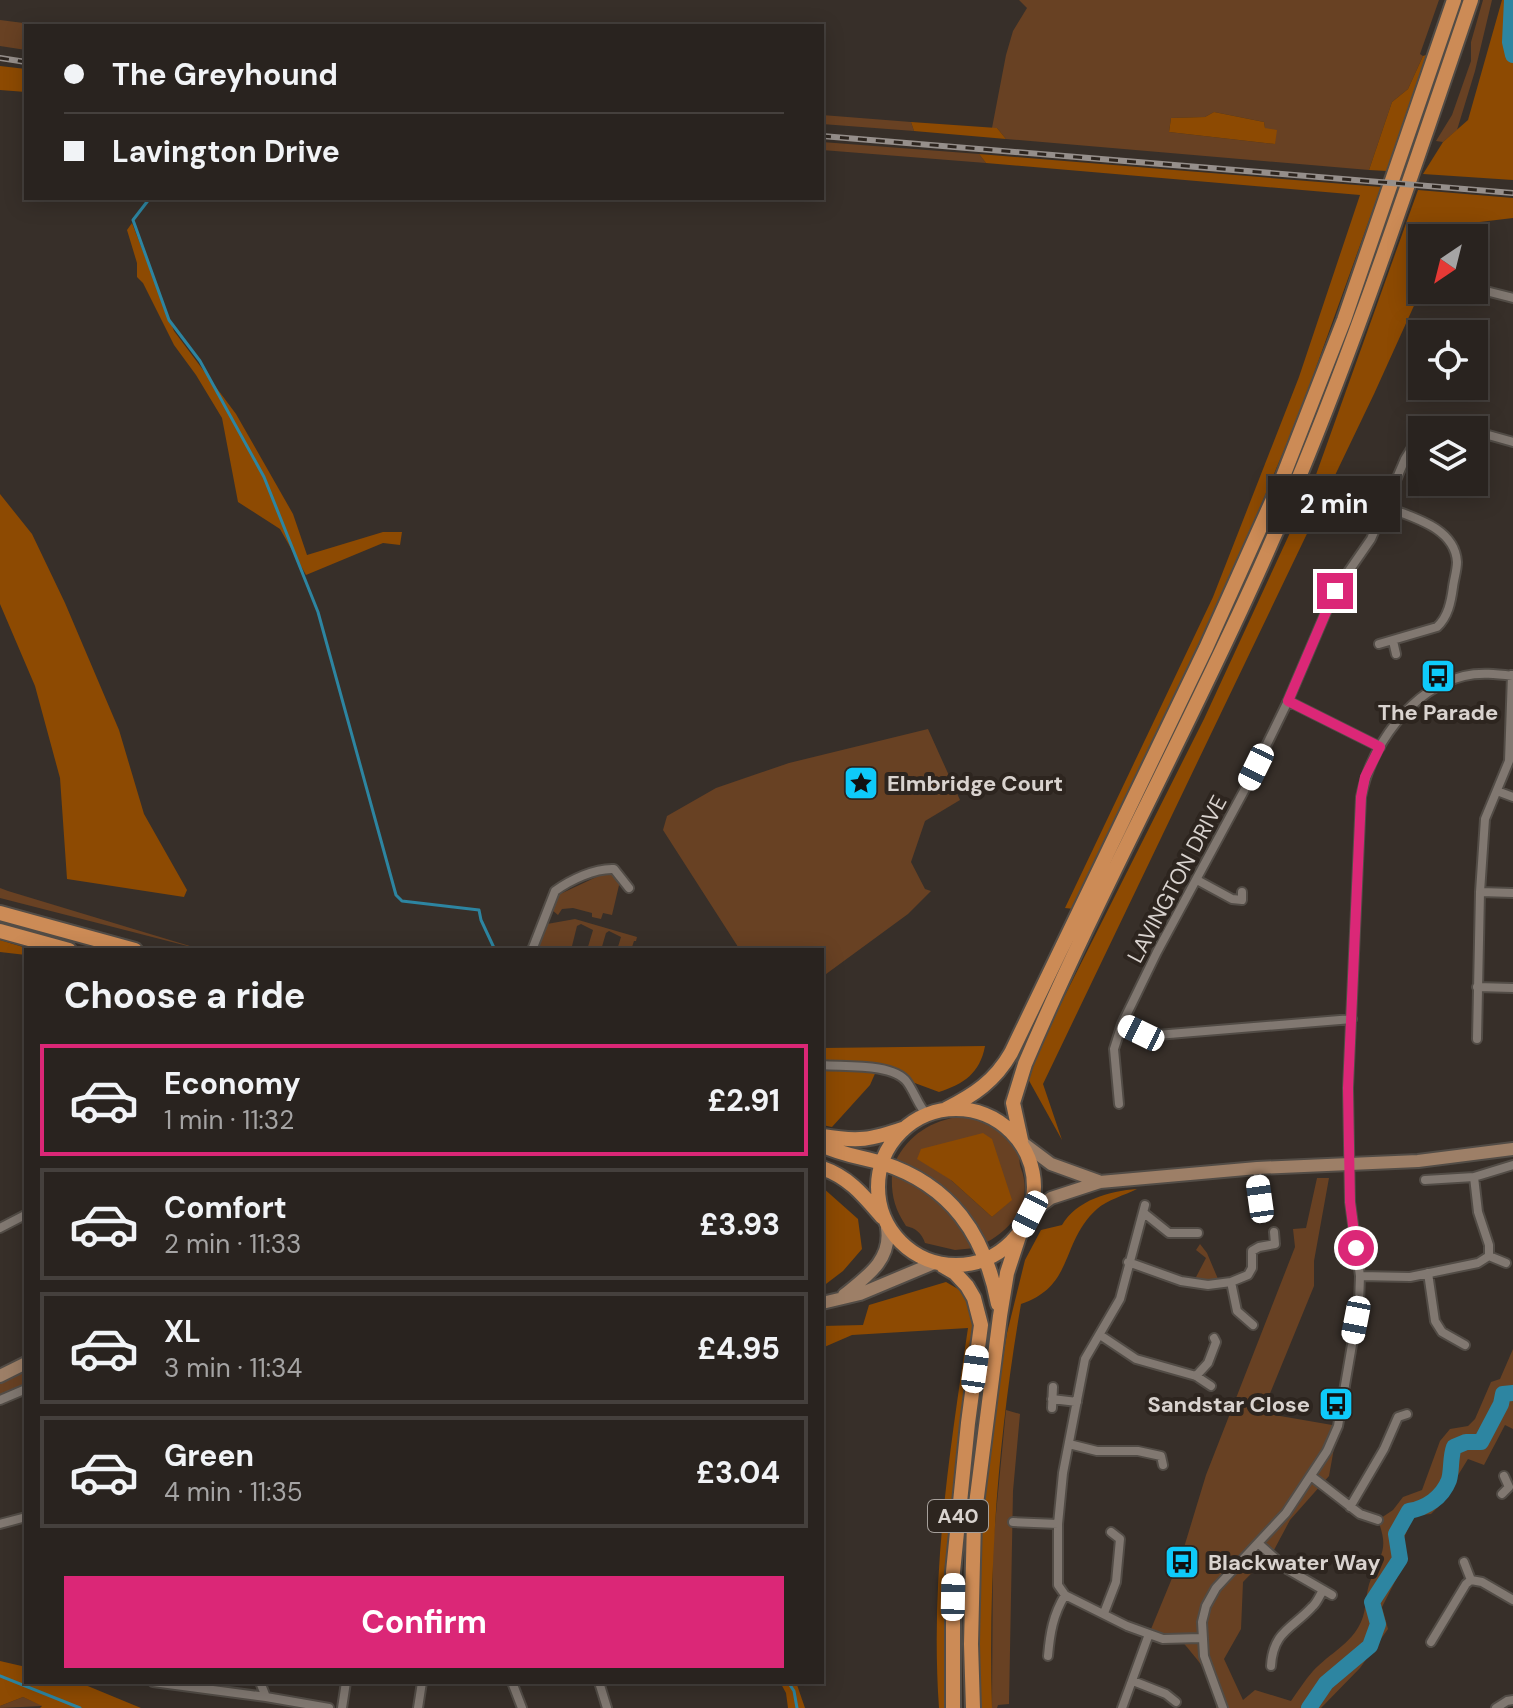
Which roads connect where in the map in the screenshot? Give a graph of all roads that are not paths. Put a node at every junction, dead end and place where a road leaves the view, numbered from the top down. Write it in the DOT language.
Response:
graph roads {
  1 [pos="1454,0"];
  2 [pos="1471,0"];
  3 [pos="1488,292"];
  4 [pos="1513,298"];
  5 [pos="1488,435"];
  6 [pos="1513,442"];
  7 [pos="1408,454"];
  8 [pos="1386,507"];
  9 [pos="1436,604"];
  10 [pos="1448,606"];
  11 [pos="1393,641"];
  12 [pos="1379,644"];
  13 [pos="1396,654"];
  14 [pos="1512,676"];
  15 [pos="1288,701"];
  16 [pos="1380,747"];
  17 [pos="1497,791"];
  18 [pos="1513,797"];
  19 [pos="1475,816"];
  20 [pos="1485,819"];
  21 [pos="1197,880"];
  22 [pos="629,888"];
  23 [pos="1480,892"];
  24 [pos="1513,893"];
  25 [pos="1242,900"];
  26 [pos="0,913"];
  27 [pos="0,931"];
  28 [pos="62,948"];
  29 [pos="128,948"];
  30 [pos="533,948"];
  31 [pos="1477,987"];
  32 [pos="1513,988"];
  33 [pos="1352,1019"];
  34 [pos="1122,1024"];
  35 [pos="1477,1039"];
  36 [pos="824,1065"];
  37 [pos="1119,1104"];
  38 [pos="946,1109"];
  39 [pos="927,1115"];
  40 [pos="909,1126"];
  41 [pos="824,1136"];
  42 [pos="1022,1141"];
  43 [pos="824,1146"];
  44 [pos="1513,1149"];
  45 [pos="883,1164"];
  46 [pos="1349,1165"];
  47 [pos="1513,1165"];
  48 [pos="1257,1168"];
  49 [pos="824,1169"];
  50 [pos="1474,1177"];
  51 [pos="1100,1182"];
  52 [pos="1433,1190"];
  53 [pos="1271,1198"];
  54 [pos="1260,1199"];
  55 [pos="1261,1209"];
  56 [pos="1030,1214"];
  57 [pos="24,1216"];
  58 [pos="884,1223"];
  59 [pos="0,1228"];
  60 [pos="1021,1230"];
  61 [pos="1274,1232"];
  62 [pos="1198,1233"];
  63 [pos="985,1256"];
  64 [pos="1489,1256"];
  65 [pos="1128,1262"];
  66 [pos="1506,1263"];
  67 [pos="938,1265"];
  68 [pos="1428,1273"];
  69 [pos="1360,1276"];
  70 [pos="1231,1282"];
  71 [pos="841,1297"];
  72 [pos="824,1302"];
  73 [pos="1000,1316"];
  74 [pos="1253,1325"];
  75 [pos="1460,1330"];
  76 [pos="1100,1335"];
  77 [pos="1214,1338"];
  78 [pos="1455,1339"];
  79 [pos="1465,1345"];
  80 [pos="24,1364"];
  81 [pos="0,1376"];
  82 [pos="1196,1376"];
  83 [pos="1211,1386"];
  84 [pos="1053,1387"];
  85 [pos="24,1390"];
  86 [pos="0,1400"];
  87 [pos="1077,1402"];
  88 [pos="1400,1414"];
  89 [pos="1069,1444"];
  90 [pos="1171,1453"];
  91 [pos="1311,1476"];
  92 [pos="1504,1476"];
  93 [pos="1508,1489"];
  94 [pos="1350,1507"];
  95 [pos="1028,1512"];
  96 [pos="24,1518"];
  97 [pos="1371,1521"];
  98 [pos="1013,1522"];
  99 [pos="1028,1522"];
  100 [pos="0,1524"];
  101 [pos="1058,1524"];
  102 [pos="1111,1532"];
  103 [pos="1259,1544"];
  104 [pos="1464,1562"];
  105 [pos="1471,1580"];
  106 [pos="1323,1590"];
  107 [pos="1065,1595"];
  108 [pos="1332,1595"];
  109 [pos="1513,1600"];
  110 [pos="1104,1613"];
  111 [pos="1149,1634"];
  112 [pos="1201,1638"];
  113 [pos="1431,1642"];
  114 [pos="1050,1643"];
  115 [pos="1060,1643"];
  116 [pos="1048,1656"];
  117 [pos="1269,1658"];
  118 [pos="1133,1681"];
  119 [pos="168,1684"];
  120 [pos="261,1684"];
  121 [pos="346,1684"];
  122 [pos="422,1684"];
  123 [pos="513,1684"];
  124 [pos="600,1684"];
  125 [pos="266,1697"];
  126 [pos="1513,1700"];
  127 [pos="1176,1702"];
  128 [pos="329,1708"];
  129 [pos="342,1708"];
  130 [pos="418,1708"];
  131 [pos="522,1708"];
  132 [pos="607,1708"];
  133 [pos="953,1708"];
  134 [pos="973,1708"];
  135 [pos="1122,1708"];
  136 [pos="1223,1708"];
  137 [pos="1496,1708"];
  1 -- 38 [label="highway"];
  2 -- 42 [label="highway"];
  3 -- 4 [label="street"];
  5 -- 6 [label="street"];
  7 -- 8 [label="street, LAVINGTON DRIVE"];
  8 -- 10 [label="street"];
  8 -- 15 [label="street, LAVINGTON DRIVE"];
  9 -- 10 [label="street"];
  10 -- 11 [label="street"];
  11 -- 12 [label="street"];
  11 -- 13 [label="street"];
  14 -- 16 [label="street"];
  14 -- 17 [label="street"];
  15 -- 16 [label="street"];
  15 -- 21 [label="street, LAVINGTON DRIVE"];
  16 -- 33 [label="street"];
  17 -- 18 [label="street"];
  17 -- 20 [label="street"];
  19 -- 20 [label="street"];
  20 -- 23 [label="street"];
  21 -- 25 [label="street"];
  21 -- 34 [label="street, LAVINGTON DRIVE"];
  22 -- 30 [label="street"];
  23 -- 24 [label="street"];
  23 -- 31 [label="street"];
  26 -- 29 [label="highway"];
  27 -- 28 [label="highway"];
  31 -- 32 [label="street"];
  31 -- 35 [label="street"];
  33 -- 34 [label="street"];
  33 -- 46 [label="street"];
  34 -- 37 [label="street, LAVINGTON DRIVE"];
  36 -- 39 [label="street"];
  38 -- 39 [label="highway"];
  38 -- 42 [label="highway"];
  39 -- 40 [label="highway"];
  40 -- 41 [label="highway"];
  40 -- 45 [label="highway"];
  42 -- 51 [label="main road"];
  42 -- 56 [label="highway, A40"];
  43 -- 45 [label="highway, A40"];
  44 -- 46 [label="main road"];
  45 -- 58 [label="highway"];
  45 -- 63 [label="highway, A40"];
  46 -- 48 [label="main road"];
  46 -- 69 [label="street"];
  47 -- 50 [label="street"];
  48 -- 51 [label="main road"];
  48 -- 54 [label="street"];
  49 -- 58 [label="highway, A40"];
  50 -- 52 [label="street"];
  50 -- 64 [label="street"];
  51 -- 56 [label="main road"];
  53 -- 54 [label="street"];
  54 -- 55 [label="street"];
  56 -- 60 [label="highway, A40"];
  57 -- 59 [label="street"];
  58 -- 67 [label="highway, A40"];
  58 -- 71 [label="main road"];
  60 -- 63 [label="highway, A40"];
  60 -- 73 [label="highway, A40"];
  61 -- 70 [label="street"];
  62 -- 65 [label="street"];
  63 -- 67 [label="highway, A40"];
  63 -- 73 [label="highway, A40"];
  64 -- 66 [label="street"];
  64 -- 68 [label="street"];
  65 -- 70 [label="street"];
  65 -- 76 [label="street"];
  67 -- 71 [label="main road"];
  67 -- 133 [label="highway, A40"];
  68 -- 69 [label="street"];
  68 -- 78 [label="street"];
  69 -- 91 [label="street"];
  70 -- 74 [label="street"];
  71 -- 72 [label="main road"];
  73 -- 134 [label="highway, A40"];
  75 -- 78 [label="street"];
  76 -- 82 [label="street"];
  76 -- 87 [label="street"];
  77 -- 82 [label="street"];
  78 -- 79 [label="street"];
  80 -- 81 [label="main road"];
  82 -- 83 [label="street"];
  84 -- 87 [label="street"];
  85 -- 86 [label="street"];
  87 -- 89 [label="street"];
  88 -- 94 [label="street"];
  89 -- 90 [label="street"];
  89 -- 101 [label="street"];
  91 -- 94 [label="street"];
  91 -- 103 [label="street"];
  92 -- 93 [label="street"];
  94 -- 97 [label="street"];
  95 -- 99 [label="street"];
  96 -- 100 [label="street"];
  98 -- 99 [label="street"];
  99 -- 101 [label="street"];
  101 -- 107 [label="street"];
  102 -- 110 [label="street"];
  103 -- 106 [label="street"];
  103 -- 112 [label="street"];
  104 -- 105 [label="street"];
  105 -- 109 [label="street"];
  105 -- 113 [label="street"];
  106 -- 108 [label="street"];
  106 -- 117 [label="street"];
  107 -- 110 [label="street"];
  107 -- 114 [label="street"];
  110 -- 111 [label="street"];
  111 -- 112 [label="street"];
  111 -- 118 [label="street"];
  112 -- 136 [label="street"];
  114 -- 115 [label="street"];
  114 -- 116 [label="street"];
  118 -- 127 [label="street"];
  118 -- 135 [label="street"];
  119 -- 125 [label="street"];
  120 -- 125 [label="street"];
  121 -- 129 [label="street"];
  122 -- 130 [label="street"];
  123 -- 131 [label="street"];
  124 -- 132 [label="street"];
  125 -- 128 [label="street"];
  126 -- 137 [label="street"];
}
